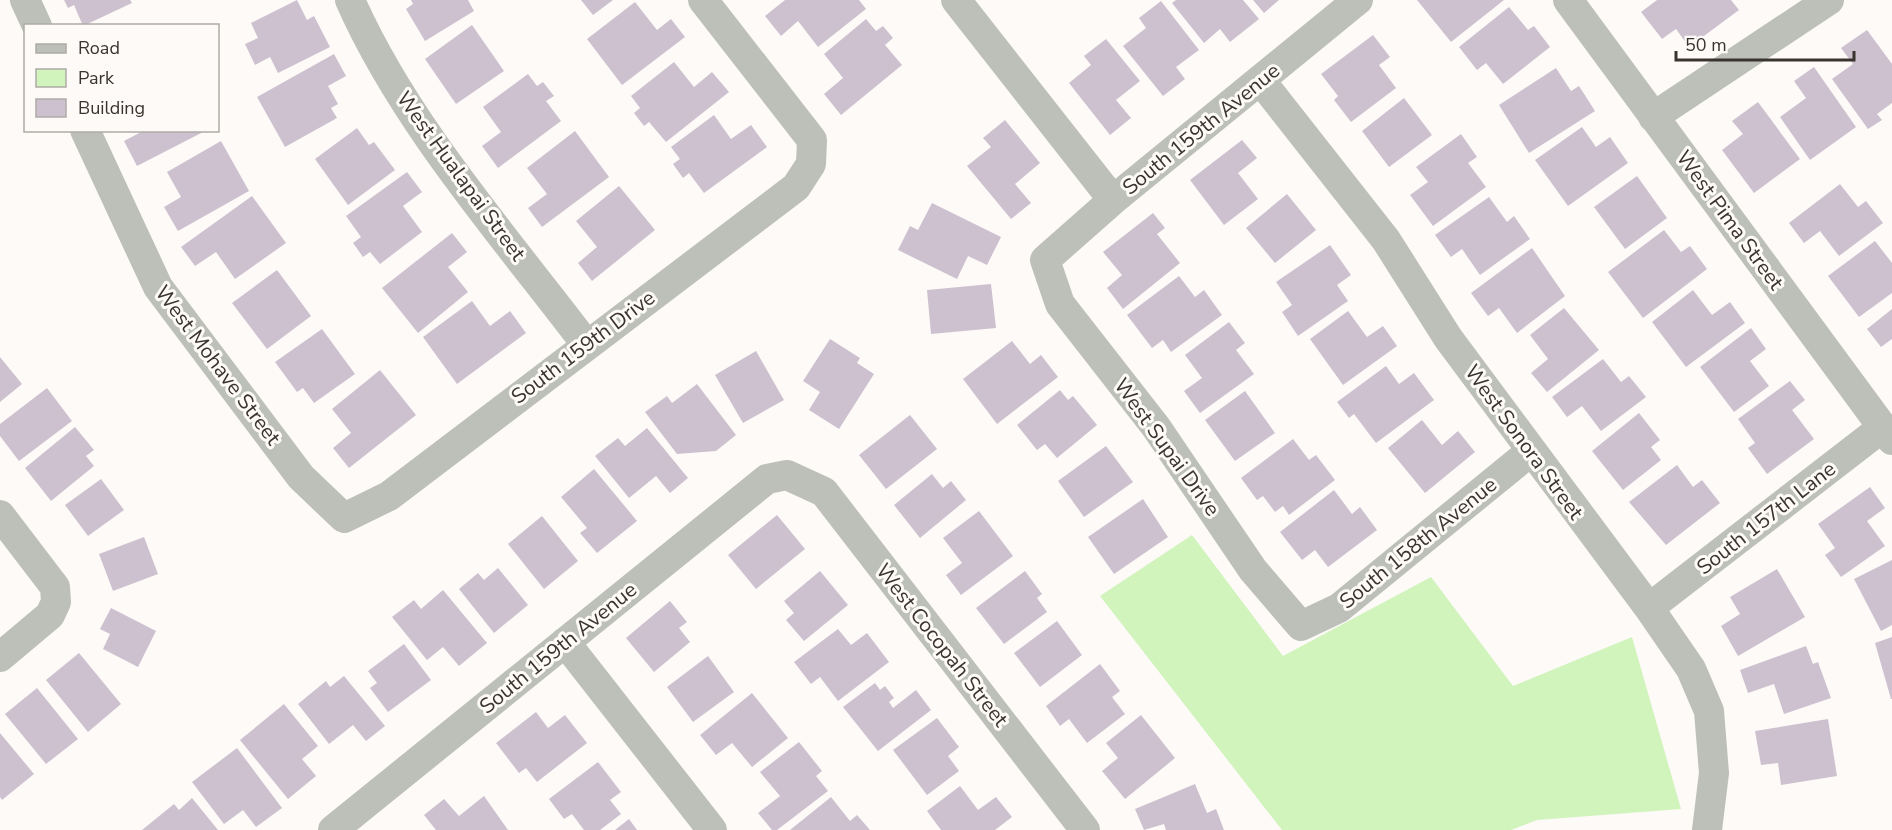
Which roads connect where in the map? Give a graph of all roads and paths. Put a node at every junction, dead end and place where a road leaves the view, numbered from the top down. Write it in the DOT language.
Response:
graph roads {
  1 [pos="25,0"];
  2 [pos="350,0"];
  3 [pos="703,0"];
  4 [pos="956,0"];
  5 [pos="1359,0"];
  6 [pos="1568,0"];
  7 [pos="1829,0"];
  8 [pos="36,24"];
  9 [pos="1261,81"];
  10 [pos="1653,117"];
  11 [pos="86,132"];
  12 [pos="1113,200"];
  13 [pos="1045,260"];
  14 [pos="586,345"];
  15 [pos="1887,434"];
  16 [pos="1530,453"];
  17 [pos="787,475"];
  18 [pos="0,515"];
  19 [pos="344,518"];
  20 [pos="1648,608"];
  21 [pos="1301,626"];
  22 [pos="565,642"];
  23 [pos="0,657"];
  24 [pos="333,830"];
  25 [pos="712,830"];
  26 [pos="1085,830"];
  27 [pos="1707,830"];
  1 -- 8 [label="street"];
  2 -- 14 [label="street, West Hualapai Street"];
  3 -- 14 [label="street, South 159th Drive"];
  4 -- 12 [label="street"];
  5 -- 9 [label="street, South 159th Avenue"];
  6 -- 10 [label="street, West Pima Street"];
  7 -- 10 [label="street"];
  9 -- 12 [label="street, South 159th Avenue"];
  9 -- 16 [label="street, West Sonora Street"];
  10 -- 15 [label="street, West Pima Street"];
  11 -- 19 [label="street, West Mohave Street"];
  12 -- 13 [label="street, South 159th Avenue"];
  13 -- 21 [label="street, West Supai Drive"];
  14 -- 19 [label="street, South 159th Drive"];
  15 -- 20 [label="street, South 157th Lane"];
  16 -- 20 [label="street, West Sonora Street"];
  16 -- 21 [label="street, South 158th Avenue"];
  17 -- 22 [label="street, South 159th Avenue"];
  17 -- 26 [label="street, West Cocopah Street"];
  18 -- 23 [label="street"];
  20 -- 27 [label="street, West Sonora Street"];
  22 -- 24 [label="street, South 159th Avenue"];
  22 -- 25 [label="street"];
}
